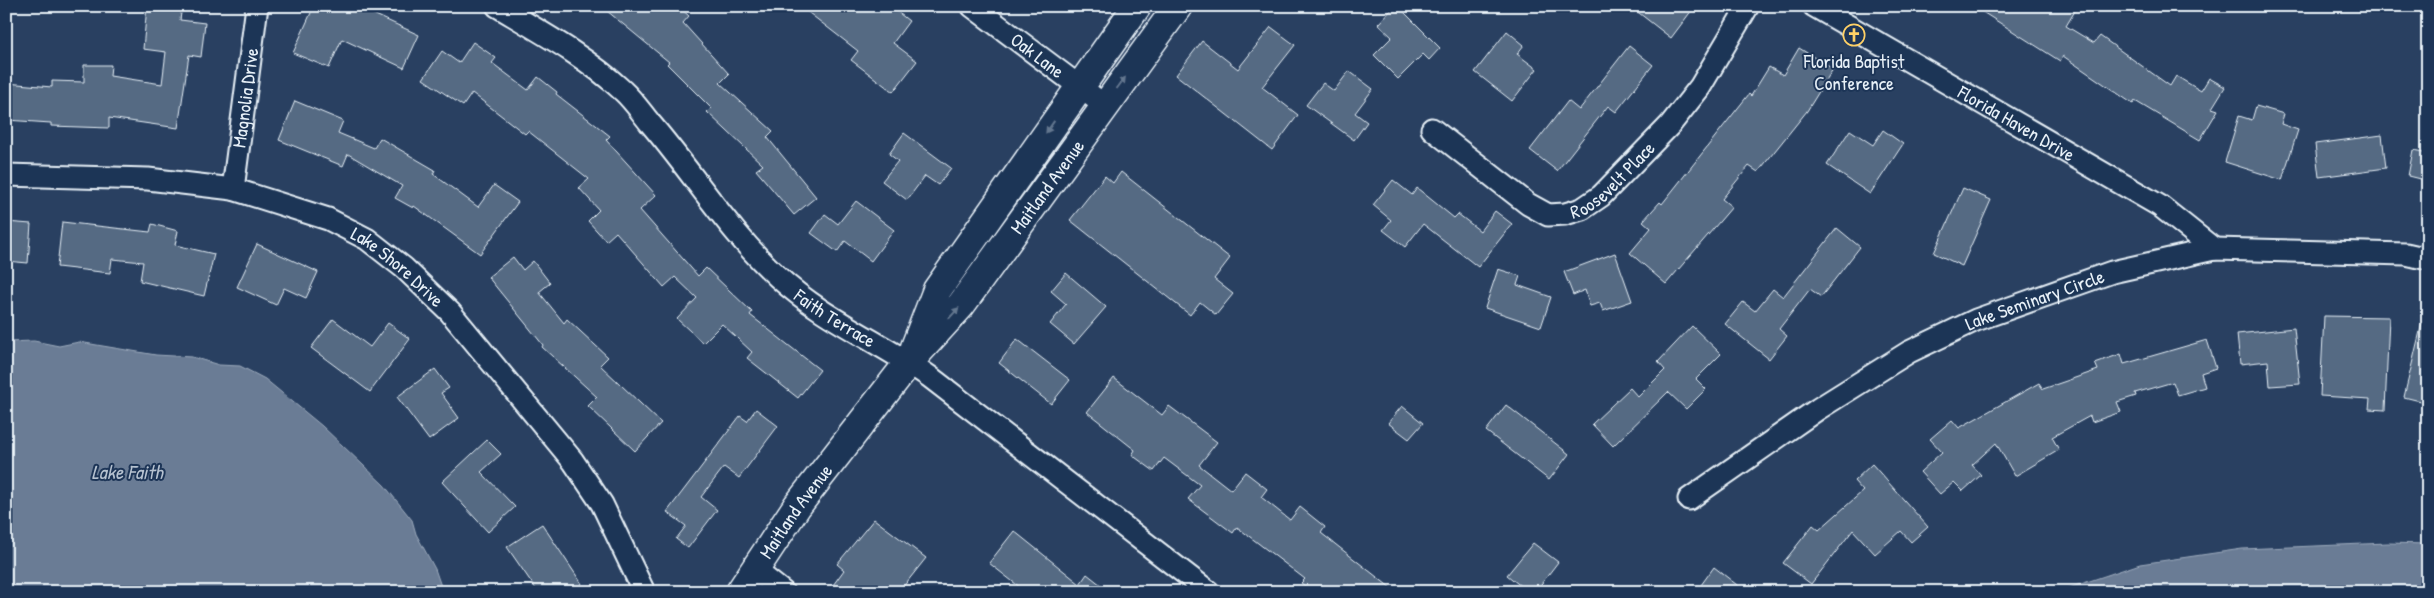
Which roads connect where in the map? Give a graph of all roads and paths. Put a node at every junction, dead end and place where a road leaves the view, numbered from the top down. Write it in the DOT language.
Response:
graph roads {
  1 [pos="256,6"];
  2 [pos="498,6"];
  3 [pos="972,6"];
  4 [pos="1137,6"];
  5 [pos="1178,6"];
  6 [pos="1748,6"];
  7 [pos="1814,6"];
  8 [pos="1078,87"];
  9 [pos="1104,105"];
  10 [pos="1432,129"];
  11 [pos="6,175"];
  12 [pos="233,189"];
  13 [pos="2214,249"];
  14 [pos="2428,259"];
  15 [pos="908,362"];
  16 [pos="1689,500"];
  17 [pos="754,569"];
  18 [pos="644,592"];
  19 [pos="740,592"];
  20 [pos="783,592"];
  21 [pos="1209,592"];
  1 -- 12 [label="street, Magnolia Drive"];
  2 -- 15 [label="street, Faith Terrace"];
  3 -- 8 [label="street, Oak Lane"];
  4 -- 8 [label="main road, Maitland Avenue"];
  9 -- 5 [label="main road, Maitland Avenue, one-way"];
  6 -- 10 [label="street, Roosevelt Place"];
  7 -- 13 [label="street, Florida Haven Drive"];
  8 -- 9 [label="street, Oak Lane"];
  8 -- 15 [label="main road, Maitland Avenue, one-way"];
  15 -- 9 [label="main road, Maitland Avenue, one-way"];
  11 -- 12 [label="street, Lake Shore Drive"];
  12 -- 18 [label="street, Lake Shore Drive"];
  13 -- 14 [label="street, Lake Seminary Circle"];
  13 -- 16 [label="street, Lake Seminary Circle"];
  15 -- 17 [label="main road, Maitland Avenue"];
  15 -- 21 [label="street, Faith Terrace"];
  17 -- 19 [label="main road, Maitland Avenue"];
  17 -- 20 [label="street"];
}
